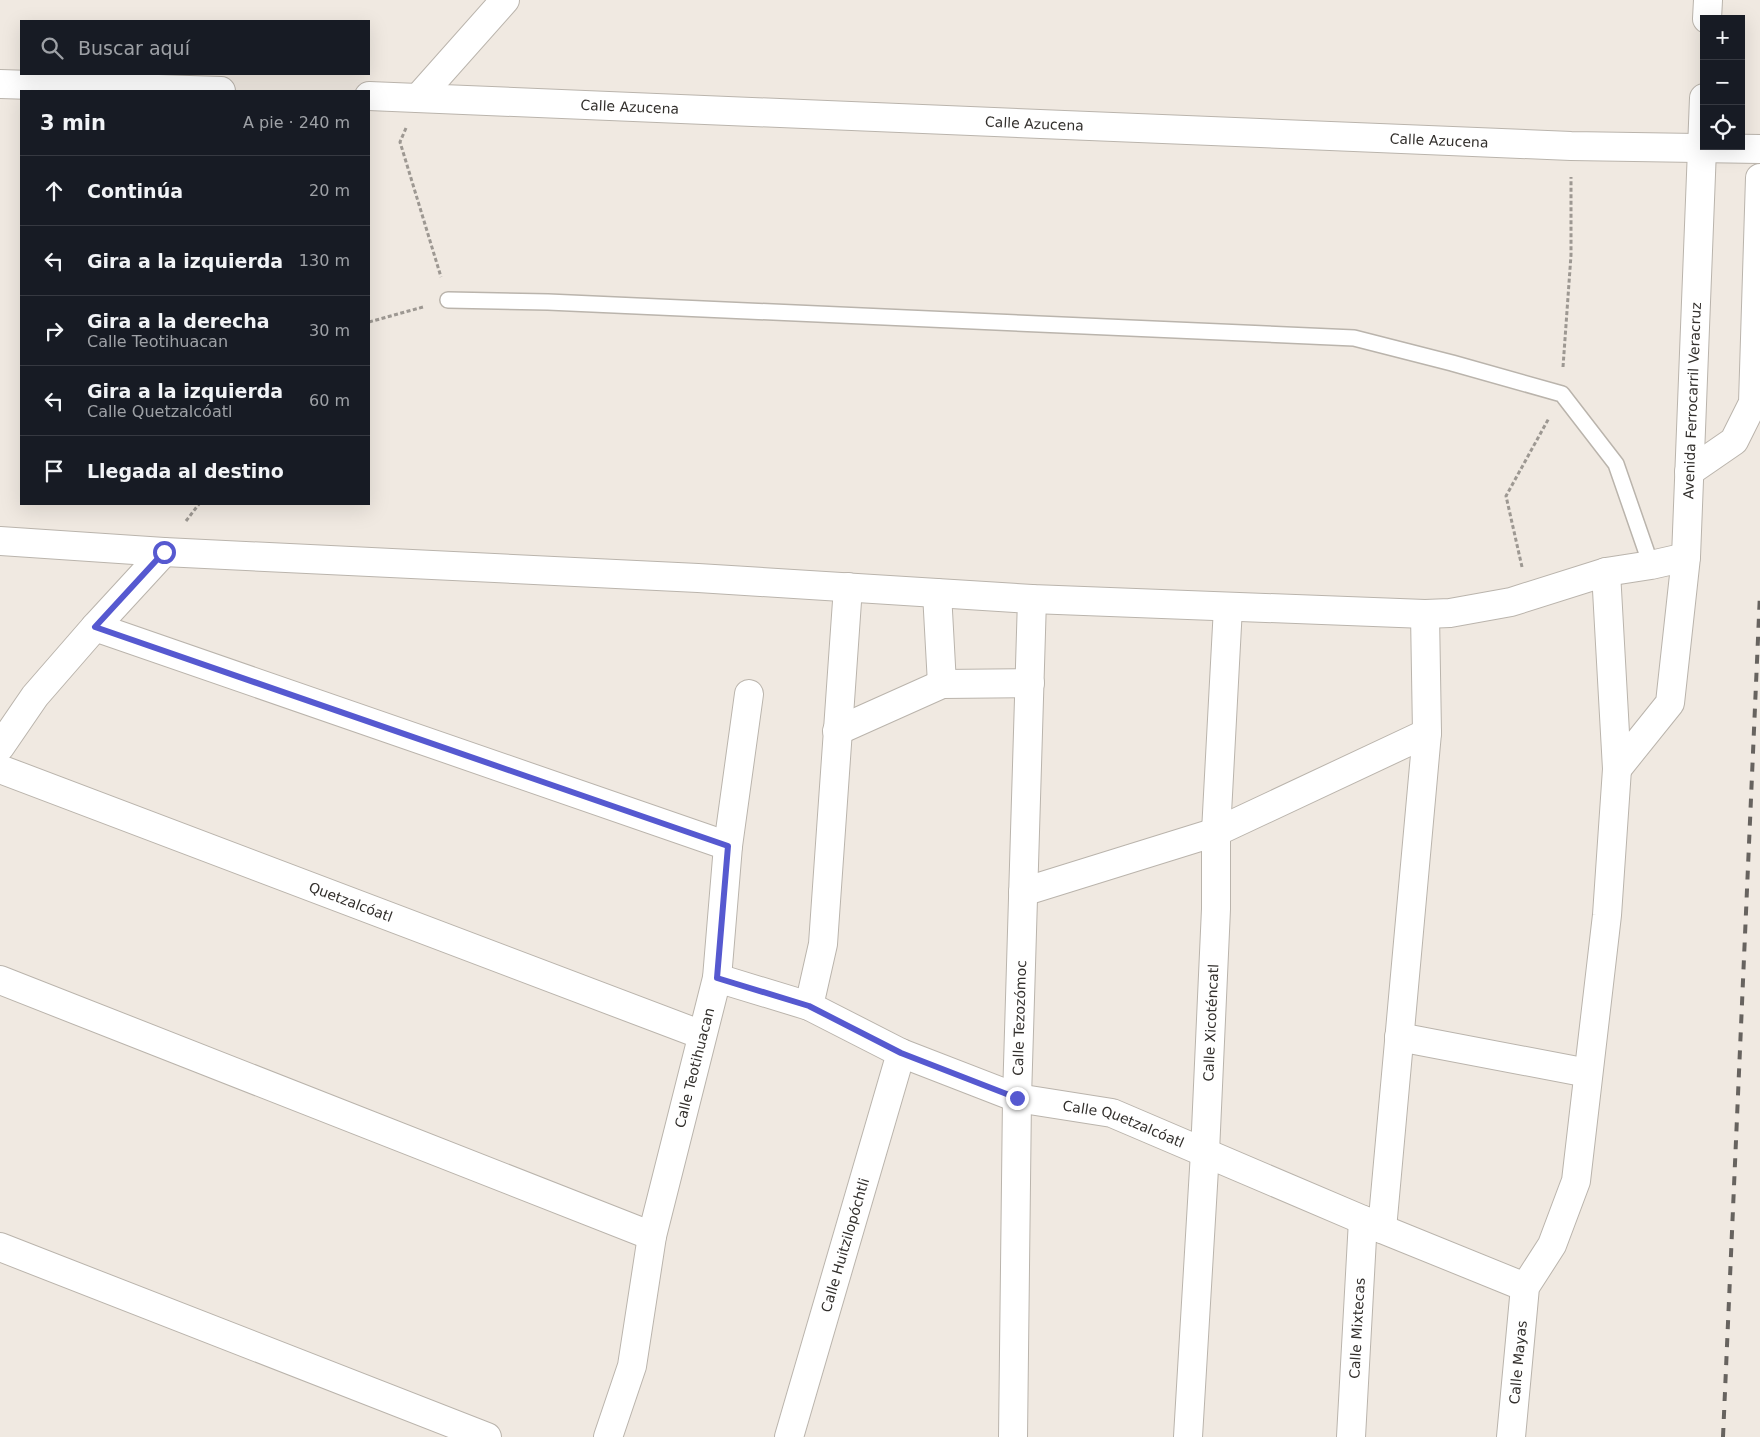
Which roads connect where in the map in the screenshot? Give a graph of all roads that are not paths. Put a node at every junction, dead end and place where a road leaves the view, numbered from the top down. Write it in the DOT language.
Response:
graph roads {
  1 [pos="505,0"];
  2 [pos="1708,0"];
  3 [pos="1707,15"];
  4 [pos="0,84"];
  5 [pos="190,90"];
  6 [pos="370,96"];
  7 [pos="418,98"];
  8 [pos="1700,148"];
  9 [pos="1745,149"];
  10 [pos="1702,150"];
  11 [pos="1760,150"];
  12 [pos="1760,178"];
  13 [pos="448,300"];
  14 [pos="1689,472"];
  15 [pos="0,540"];
  16 [pos="164,552"];
  17 [pos="1686,557"];
  18 [pos="1651,565"];
  19 [pos="1606,572"];
  20 [pos="848,587"];
  21 [pos="937,592"];
  22 [pos="1032,599"];
  23 [pos="1228,608"];
  24 [pos="1426,614"];
  25 [pos="95,627"];
  26 [pos="1030,683"];
  27 [pos="942,684"];
  28 [pos="749,694"];
  29 [pos="837,731"];
  30 [pos="1427,733"];
  31 [pos="0,747"];
  32 [pos="0,769"];
  33 [pos="1617,769"];
  34 [pos="1216,832"];
  35 [pos="728,846"];
  36 [pos="1024,892"];
  37 [pos="717,978"];
  38 [pos="0,980"];
  39 [pos="809,1006"];
  40 [pos="702,1035"];
  41 [pos="1399,1037"];
  42 [pos="901,1053"];
  43 [pos="1588,1073"];
  44 [pos="1017,1098"];
  45 [pos="1205,1152"];
  46 [pos="1373,1224"];
  47 [pos="652,1236"];
  48 [pos="0,1247"];
  49 [pos="1525,1287"];
  50 [pos="487,1437"];
  51 [pos="608,1437"];
  52 [pos="789,1437"];
  53 [pos="1013,1437"];
  54 [pos="1188,1437"];
  55 [pos="1351,1437"];
  56 [pos="1511,1437"];
  1 -- 7 [label="street"];
  2 -- 3 [label="street"];
  4 -- 5 [label="street"];
  6 -- 7 [label="street, Calle Azucena"];
  7 -- 8 [label="street, Calle Azucena"];
  9 -- 11 [label="street, Calle Azucena"];
  10 -- 14 [label="street, Avenida Ferrocarril Veracruz"];
  12 -- 14 [label="street"];
  13 -- 18 [label="lane"];
  14 -- 17 [label="street, Avenida Ferrocarril Veracruz"];
  15 -- 16 [label="street"];
  16 -- 20 [label="street"];
  16 -- 25 [label="street"];
  17 -- 18 [label="street"];
  17 -- 33 [label="street, Avenida Ferrocarril Veracruz"];
  18 -- 19 [label="street"];
  19 -- 24 [label="street"];
  19 -- 33 [label="street"];
  20 -- 21 [label="street"];
  20 -- 29 [label="street"];
  21 -- 22 [label="street"];
  21 -- 27 [label="street"];
  22 -- 23 [label="street"];
  22 -- 26 [label="street, Calle Tezozómoc"];
  23 -- 24 [label="street"];
  23 -- 34 [label="street, Calle Xicoténcatl"];
  24 -- 30 [label="street, Calle Mixtecas"];
  25 -- 31 [label="street"];
  25 -- 35 [label="street"];
  26 -- 27 [label="street"];
  26 -- 36 [label="street, Calle Tezozómoc"];
  27 -- 29 [label="street"];
  28 -- 35 [label="street, Calle Teotihuacan"];
  29 -- 39 [label="street"];
  30 -- 34 [label="street"];
  30 -- 41 [label="street, Calle Mixtecas"];
  32 -- 40 [label="street, Quetzalcóatl"];
  33 -- 43 [label="street"];
  34 -- 36 [label="street"];
  34 -- 45 [label="street, Calle Xicoténcatl"];
  35 -- 37 [label="street, Calle Teotihuacan"];
  36 -- 44 [label="street, Calle Tezozómoc"];
  37 -- 39 [label="street, Calle Quetzalcóatl"];
  37 -- 40 [label="street, Calle Teotihuacan"];
  38 -- 47 [label="street"];
  39 -- 42 [label="street, Calle Quetzalcóatl"];
  40 -- 47 [label="street, Calle Teotihuacan"];
  41 -- 43 [label="street"];
  41 -- 46 [label="street, Calle Mixtecas"];
  42 -- 44 [label="street, Calle Quetzalcóatl"];
  42 -- 52 [label="street, Calle Huitzilopóchtli"];
  43 -- 49 [label="street"];
  44 -- 45 [label="street, Calle Quetzalcóatl"];
  44 -- 53 [label="street, Calle Tezozómoc"];
  45 -- 46 [label="street, Calle Quetzalcóatl"];
  45 -- 54 [label="street, Calle Xicoténcatl"];
  46 -- 49 [label="street, Calle Quetzalcóatl"];
  46 -- 55 [label="street, Calle Mixtecas"];
  47 -- 51 [label="street, Calle Teotihuacan"];
  48 -- 50 [label="street"];
  49 -- 56 [label="street, Calle Mayas"];
}
